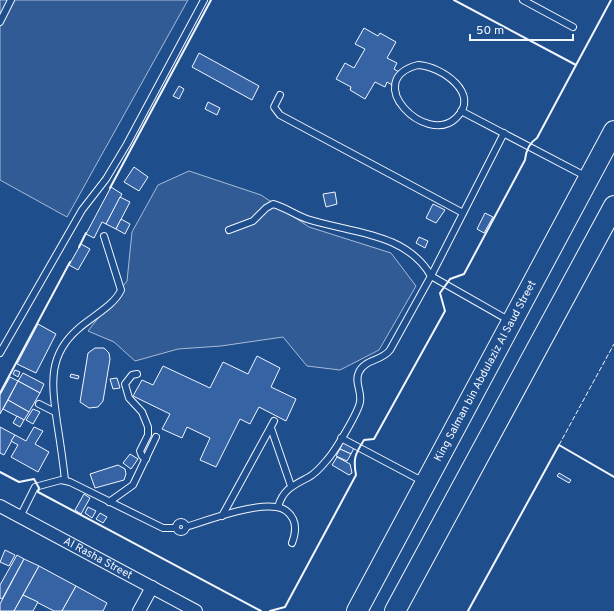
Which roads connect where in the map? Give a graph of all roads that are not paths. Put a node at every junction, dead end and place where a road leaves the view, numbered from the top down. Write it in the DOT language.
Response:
graph roads {
  1 [pos="11,0"];
  2 [pos="204,0"];
  3 [pos="522,0"];
  4 [pos="535,3"];
  5 [pos="0,22"];
  6 [pos="573,27"];
  7 [pos="280,95"];
  8 [pos="461,111"];
  9 [pos="614,131"];
  10 [pos="504,133"];
  11 [pos="589,178"];
  12 [pos="614,206"];
  13 [pos="463,213"];
  14 [pos="229,230"];
  15 [pos="104,236"];
  16 [pos="431,276"];
  17 [pos="512,322"];
  18 [pos="0,353"];
  19 [pos="137,374"];
  20 [pos="39,404"];
  21 [pos="56,412"];
  22 [pos="274,421"];
  23 [pos="270,428"];
  24 [pos="156,437"];
  25 [pos="341,438"];
  26 [pos="146,459"];
  27 [pos="65,480"];
  28 [pos="425,483"];
  29 [pos="291,486"];
  30 [pos="109,502"];
  31 [pos="0,506"];
  32 [pos="278,507"];
  33 [pos="222,516"];
  34 [pos="20,517"];
  35 [pos="292,543"];
  36 [pos="372,584"];
  37 [pos="152,588"];
  38 [pos="400,607"];
  39 [pos="139,611"];
  40 [pos="196,611"];
  41 [pos="342,611"];
  42 [pos="357,611"];
  1 -- 5 [label="lane"];
  2 -- 18 [label="lane"];
  3 -- 4 [label="lane"];
  4 -- 6 [label="lane"];
  7 -- 13 [label="lane"];
  8 -- 8 [label="lane"];
  8 -- 10 [label="lane"];
  9 -- 11 [label="main road, King Salman bin Abdulaziz Al Saud Street"];
  10 -- 11 [label="lane"];
  10 -- 13 [label="lane"];
  11 -- 17 [label="main road, King Salman bin Abdulaziz Al Saud Street"];
  12 -- 38 [label="main road"];
  13 -- 16 [label="lane"];
  14 -- 16 [label="lane"];
  15 -- 21 [label="lane"];
  16 -- 17 [label="lane"];
  16 -- 25 [label="lane"];
  17 -- 28 [label="main road, King Salman bin Abdulaziz Al Saud Street"];
  19 -- 26 [label="lane"];
  20 -- 21 [label="lane"];
  21 -- 27 [label="lane"];
  22 -- 23 [label="lane"];
  23 -- 29 [label="lane"];
  23 -- 33 [label="lane"];
  24 -- 26 [label="lane"];
  25 -- 28 [label="lane"];
  25 -- 29 [label="lane"];
  26 -- 30 [label="lane"];
  27 -- 30 [label="lane"];
  27 -- 34 [label="lane"];
  28 -- 36 [label="main road, King Salman bin Abdulaziz Al Saud Street"];
  29 -- 32 [label="lane"];
  30 -- 33 [label="lane"];
  31 -- 34 [label="street, Al Rasha Street"];
  32 -- 33 [label="lane"];
  32 -- 35 [label="lane"];
  34 -- 37 [label="street, Al Rasha Street"];
  36 -- 41 [label="main road"];
  36 -- 42 [label="main road, King Salman bin Abdulaziz Al Saud Street"];
  37 -- 39 [label="street"];
  37 -- 40 [label="street, Al Rasha Street"];
}
